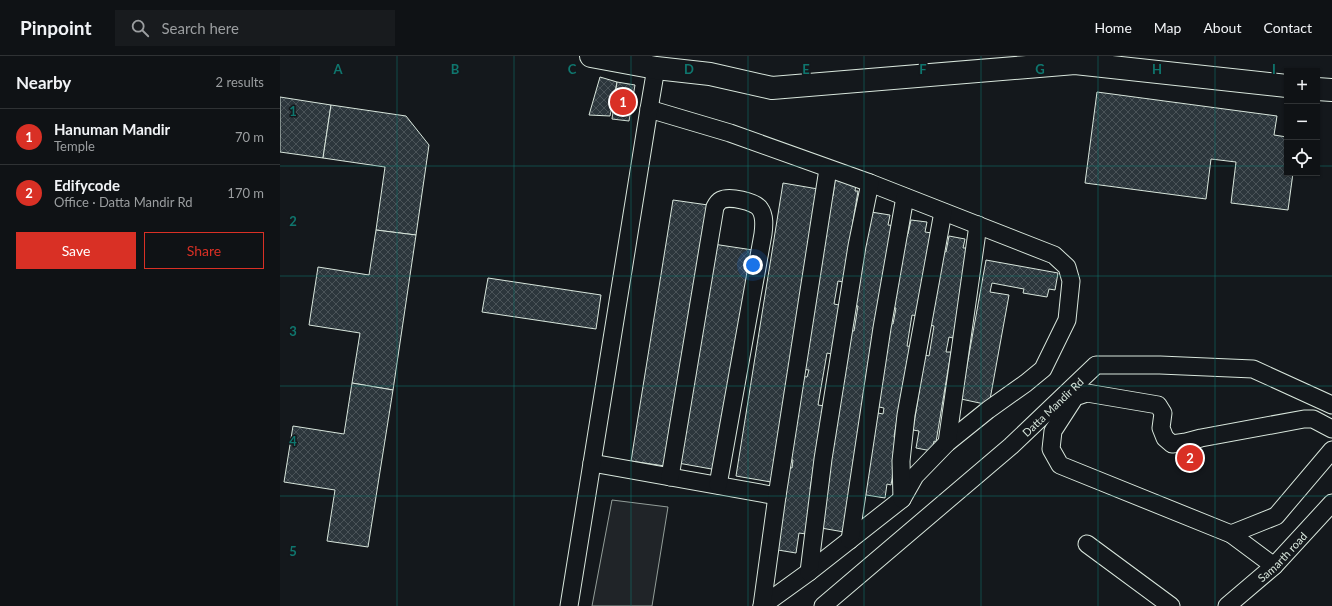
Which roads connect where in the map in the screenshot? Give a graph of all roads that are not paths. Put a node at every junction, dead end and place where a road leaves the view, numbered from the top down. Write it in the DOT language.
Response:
graph roads {
  1 [pos="591,56"];
  2 [pos="656,68"];
  3 [pos="1284,86"];
  4 [pos="1320,89"];
  5 [pos="1332,90"];
  6 [pos="648,109"];
  7 [pos="828,169"];
  8 [pos="870,183"];
  9 [pos="905,197"];
  10 [pos="943,212"];
  11 [pos="978,225"];
  12 [pos="1332,405"];
  13 [pos="1332,429"];
  14 [pos="947,443"];
  15 [pos="1332,450"];
  16 [pos="592,463"];
  17 [pos="670,477"];
  18 [pos="718,486"];
  19 [pos="777,496"];
  20 [pos="902,499"];
  21 [pos="1332,503"];
  22 [pos="1231,534"];
  23 [pos="850,540"];
  24 [pos="1087,544"];
  25 [pos="1274,566"];
  26 [pos="809,572"];
  27 [pos="569,606"];
  28 [pos="762,606"];
  29 [pos="822,606"];
  30 [pos="1171,606"];
  31 [pos="1227,606"];
  1 -- 2 [label="street"];
  2 -- 3 [label="street"];
  2 -- 6 [label="street"];
  4 -- 5 [label="street"];
  6 -- 7 [label="street"];
  6 -- 16 [label="street"];
  7 -- 8 [label="street"];
  7 -- 19 [label="street"];
  8 -- 9 [label="street"];
  8 -- 26 [label="street"];
  9 -- 10 [label="street"];
  9 -- 23 [label="street"];
  10 -- 11 [label="street"];
  10 -- 20 [label="street"];
  11 -- 14 [label="street"];
  11 -- 14 [label="street"];
  12 -- 29 [label="street, Datta Mandir Rd"];
  13 -- 22 [label="street"];
  14 -- 20 [label="street"];
  15 -- 22 [label="street"];
  16 -- 17 [label="street"];
  16 -- 27 [label="street"];
  17 -- 18 [label="street"];
  17 -- 18 [label="street"];
  18 -- 19 [label="street"];
  19 -- 28 [label="street"];
  20 -- 23 [label="street"];
  21 -- 25 [label="street, Samarth road"];
  22 -- 25 [label="street"];
  23 -- 26 [label="street"];
  24 -- 30 [label="street"];
  25 -- 31 [label="street, Samarth road"];
  26 -- 28 [label="street"];
}
